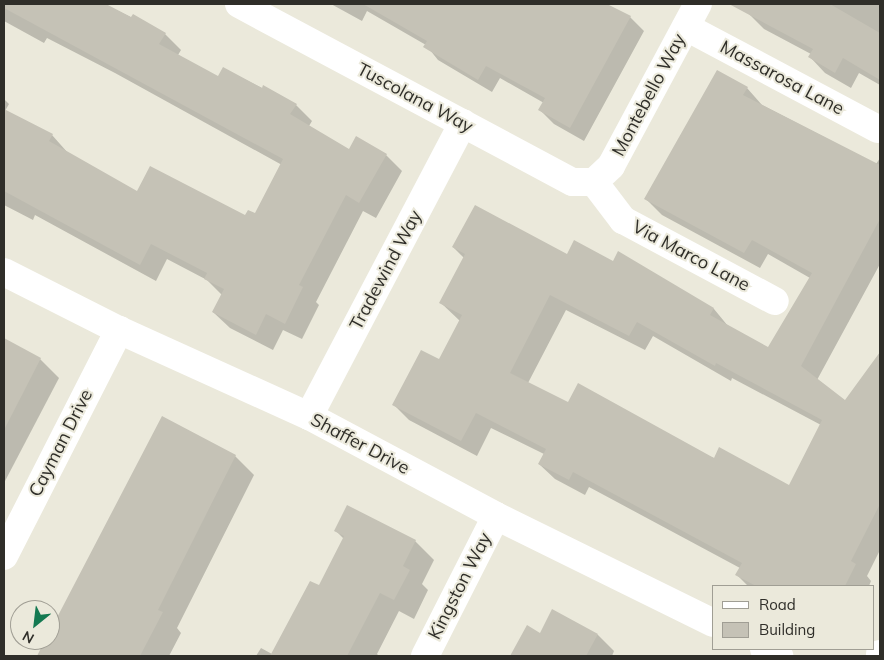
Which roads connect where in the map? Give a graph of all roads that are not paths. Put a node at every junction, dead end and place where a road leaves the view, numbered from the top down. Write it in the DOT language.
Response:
graph roads {
  1 [pos="239,4"];
  2 [pos="692,15"];
  3 [pos="463,123"];
  4 [pos="878,129"];
  5 [pos="594,182"];
  6 [pos="4,272"];
  7 [pos="775,301"];
  8 [pos="119,330"];
  9 [pos="309,416"];
  10 [pos="496,516"];
  11 [pos="4,556"];
  12 [pos="712,623"];
  13 [pos="766,650"];
  14 [pos="425,656"];
  15 [pos="779,656"];
  1 -- 3 [label="street, Tuscolana Way"];
  2 -- 4 [label="street, Massarosa Lane"];
  2 -- 5 [label="street, Montebello Way"];
  3 -- 5 [label="street, Tuscolana Way"];
  3 -- 9 [label="street, Tradewind Way"];
  5 -- 7 [label="street, Via Marco Lane"];
  6 -- 8 [label="street, Shaffer Drive"];
  8 -- 9 [label="street, Shaffer Drive"];
  8 -- 11 [label="street, Cayman Drive"];
  9 -- 10 [label="street, Shaffer Drive"];
  10 -- 12 [label="street, Shaffer Drive"];
  10 -- 14 [label="street, Kingston Way"];
  13 -- 15 [label="street"];
}
